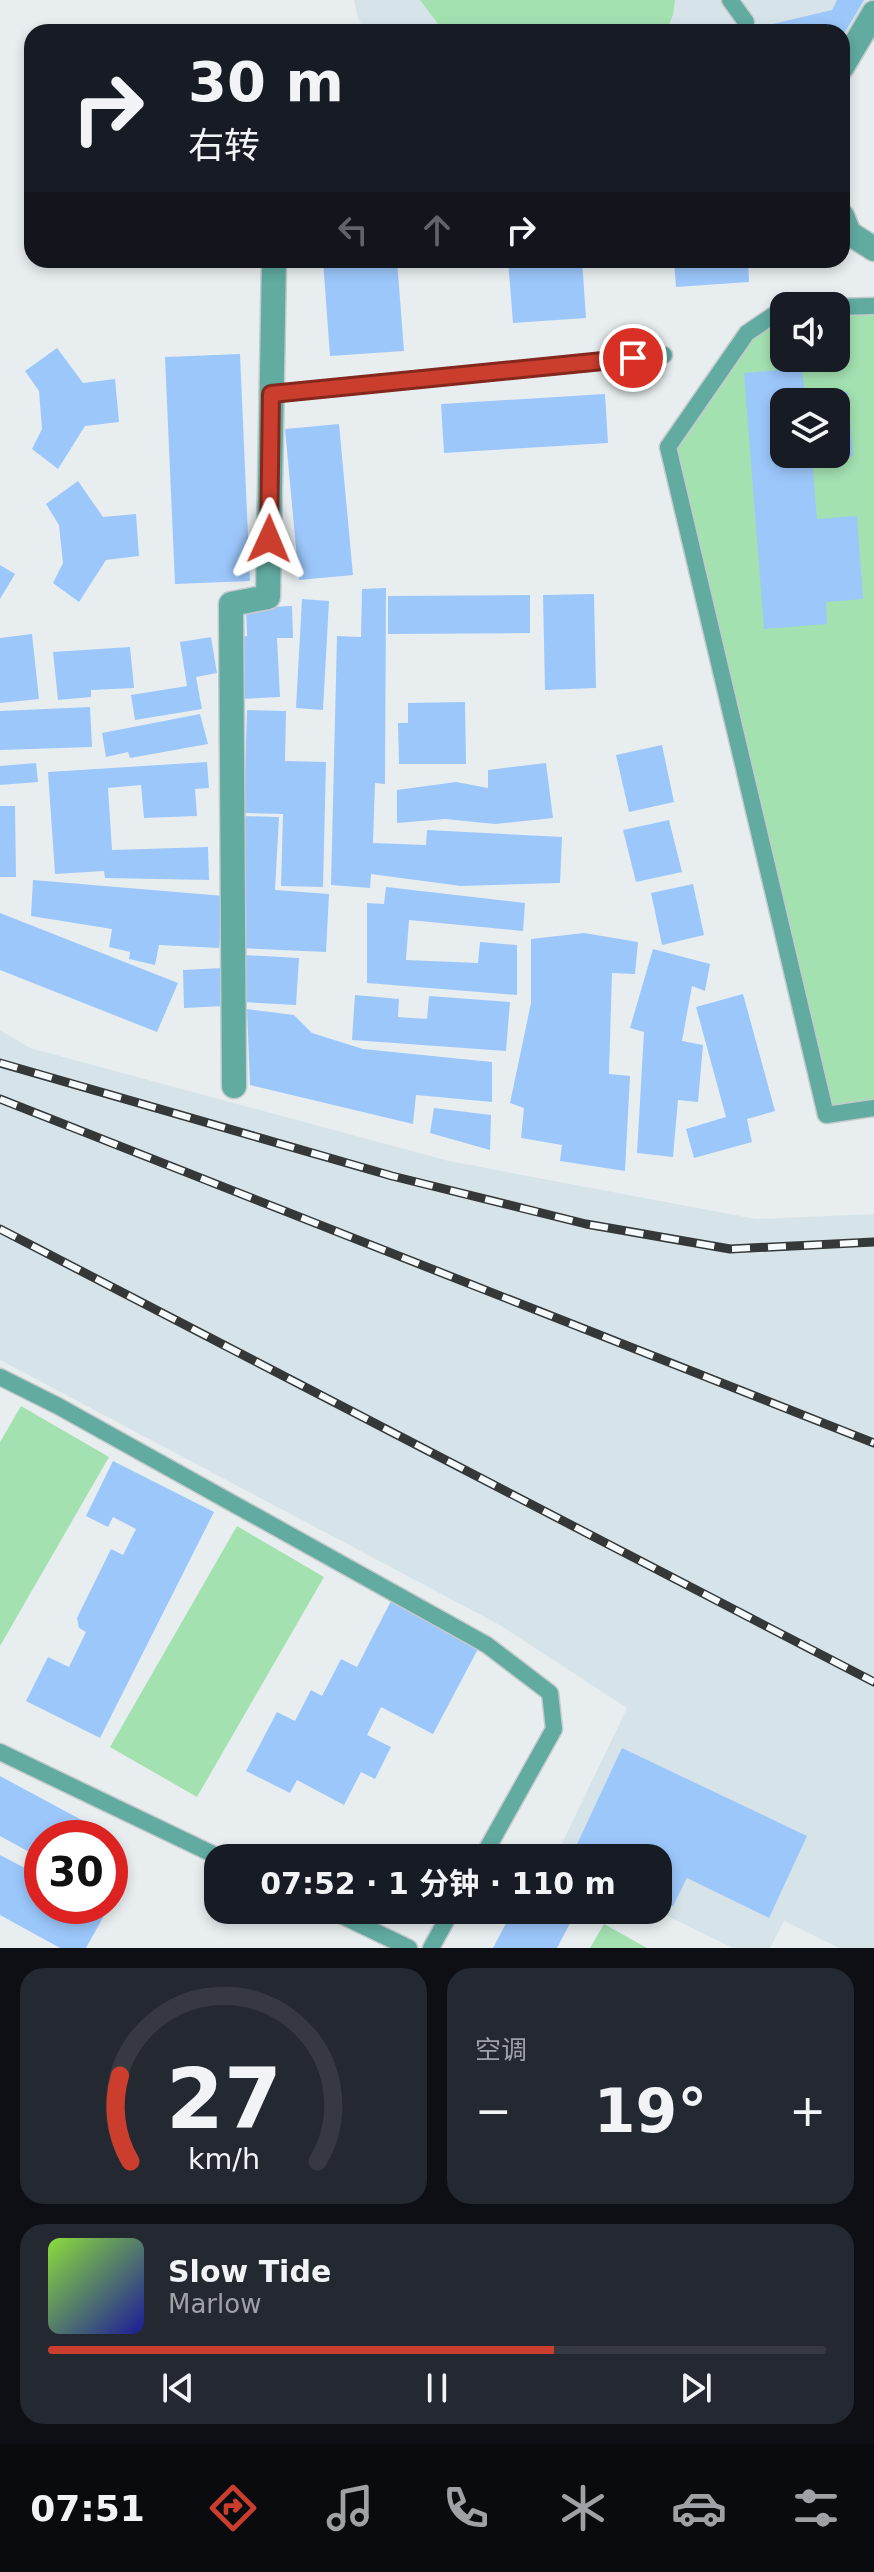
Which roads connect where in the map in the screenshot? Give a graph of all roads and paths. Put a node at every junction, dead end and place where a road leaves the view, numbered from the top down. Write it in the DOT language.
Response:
graph roads {
  1 [pos="730,0"];
  2 [pos="874,13"];
  3 [pos="746,22"];
  4 [pos="850,54"];
  5 [pos="850,234"];
  6 [pos="874,249"];
  7 [pos="274,268"];
  8 [pos="874,306"];
  9 [pos="850,307"];
  10 [pos="770,317"];
  11 [pos="664,355"];
  12 [pos="271,394"];
  13 [pos="234,1086"];
  14 [pos="874,1108"];
  15 [pos="0,1377"];
  16 [pos="0,1752"];
  17 [pos="490,1844"];
  18 [pos="204,1850"];
  19 [pos="359,1924"];
  20 [pos="444,1924"];
  21 [pos="409,1948"];
  22 [pos="431,1948"];
  1 -- 3 [label="lane"];
  2 -- 4 [label="street"];
  5 -- 6 [label="street"];
  7 -- 12 [label="street"];
  8 -- 9 [label="lane"];
  10 -- 14 [label="lane"];
  11 -- 12 [label="lane"];
  12 -- 13 [label="street"];
  15 -- 17 [label="lane"];
  16 -- 18 [label="lane"];
  19 -- 21 [label="lane"];
  20 -- 22 [label="lane"];
}
